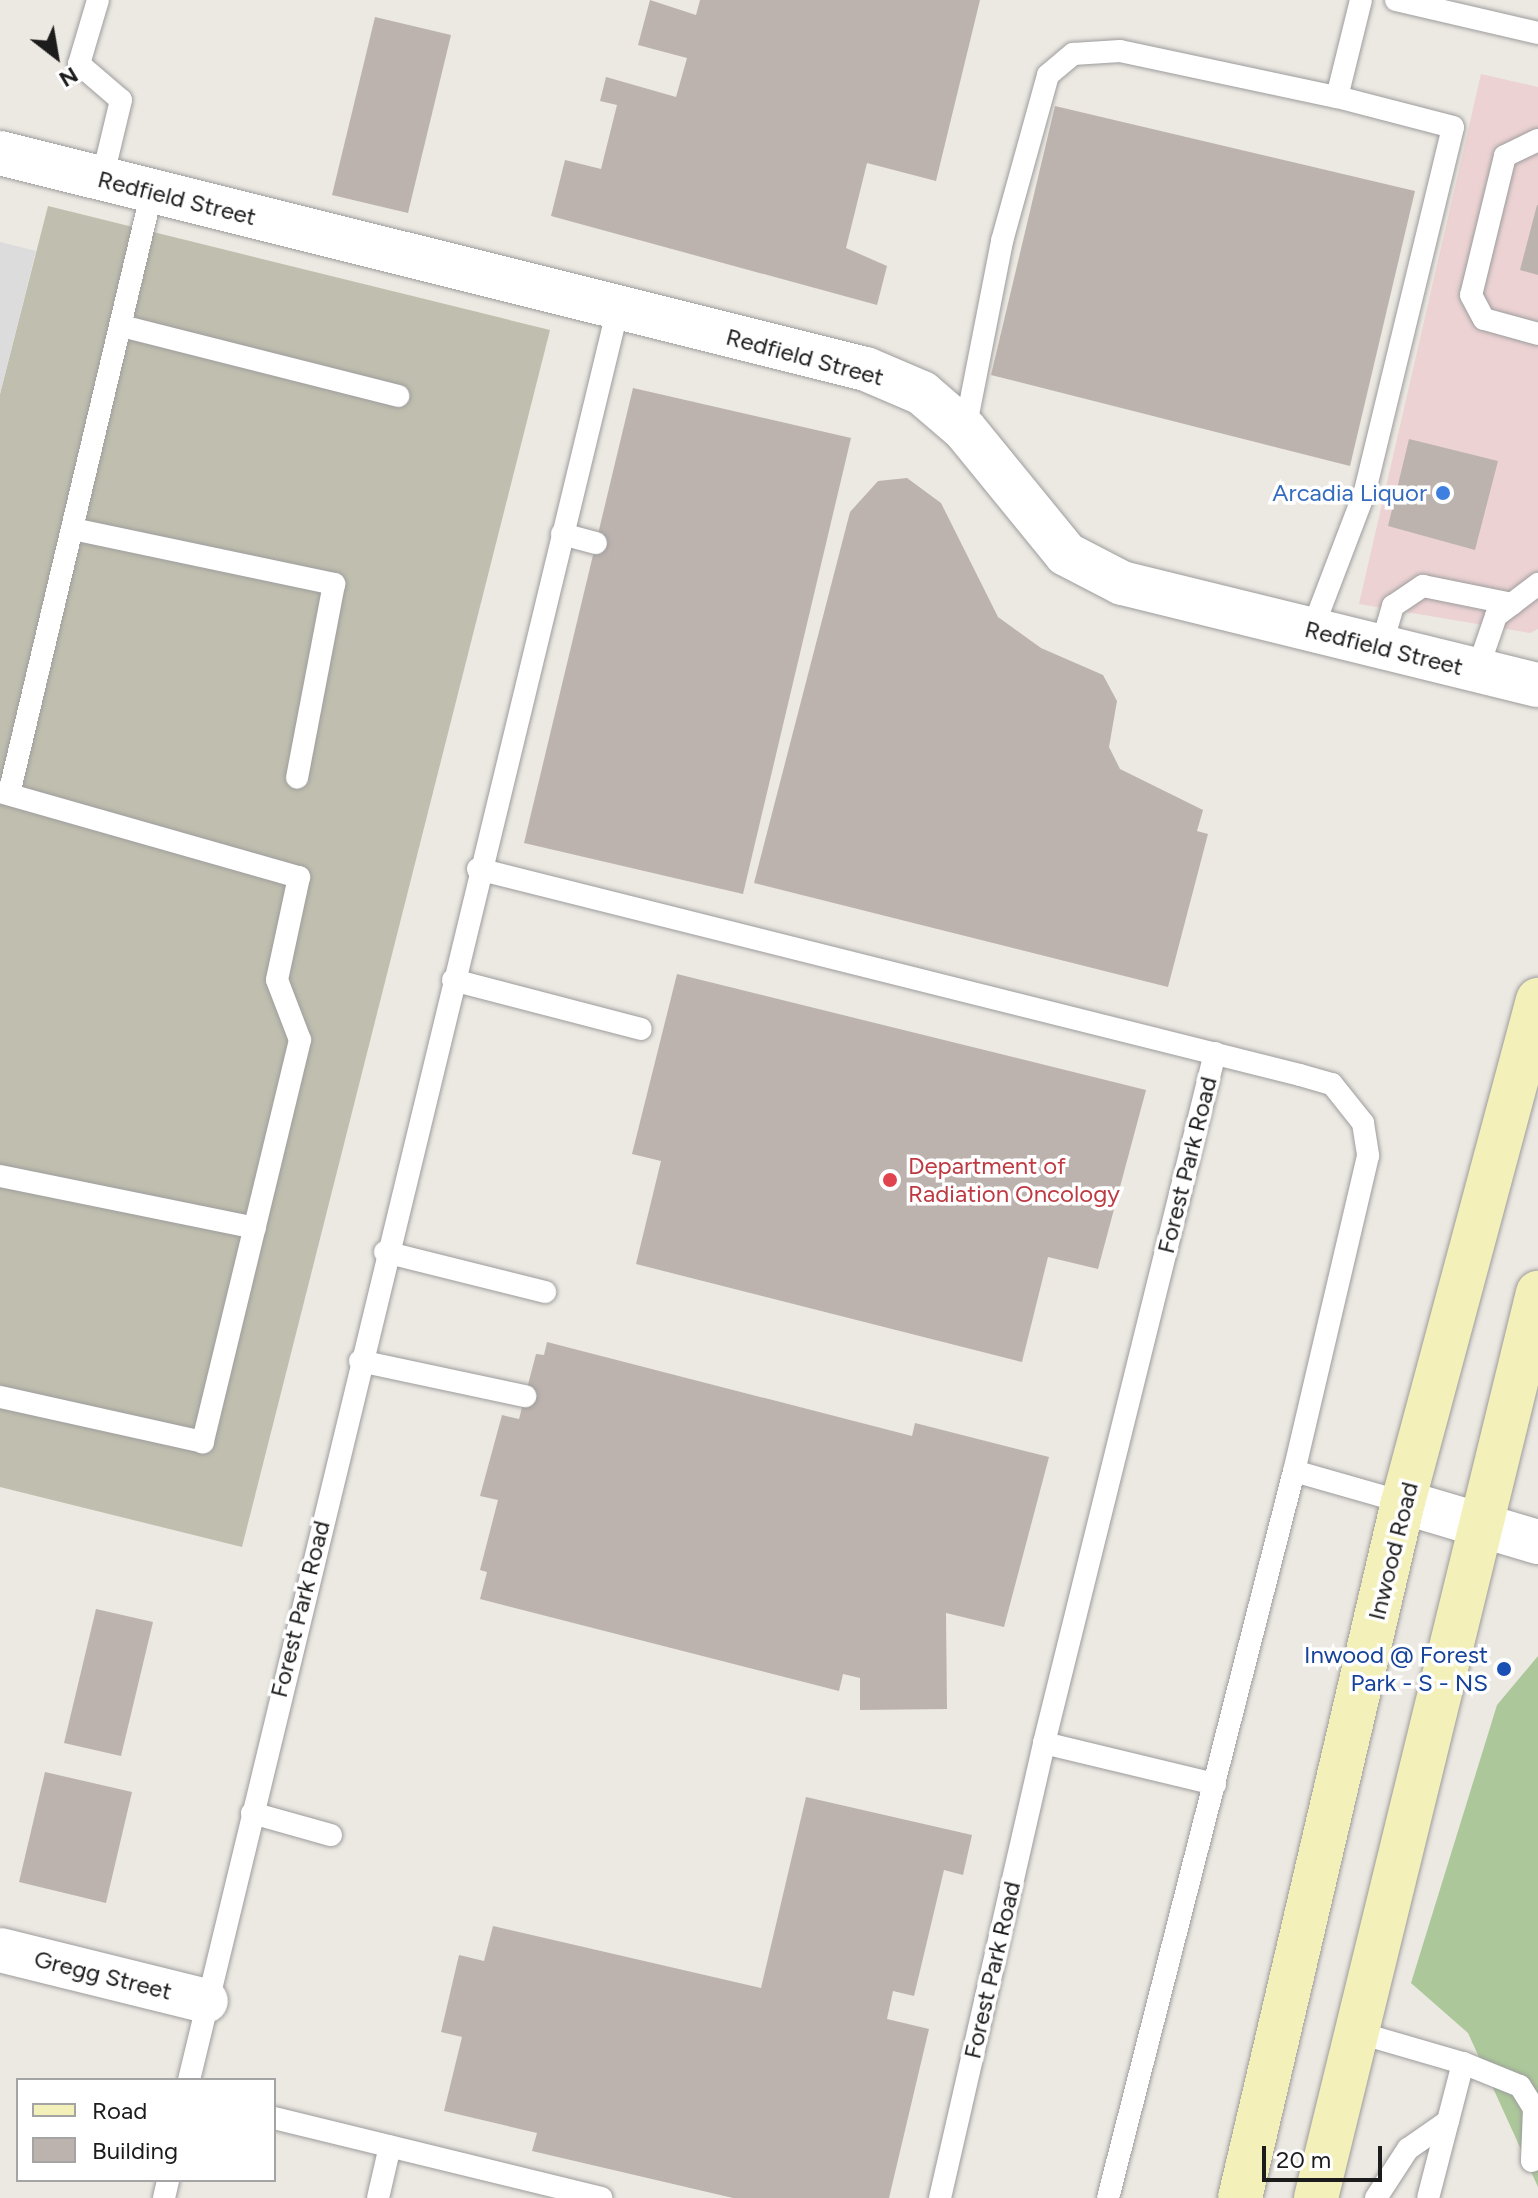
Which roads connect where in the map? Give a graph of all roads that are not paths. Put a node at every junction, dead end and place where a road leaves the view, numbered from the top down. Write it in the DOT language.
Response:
graph roads {
  1 [pos="98,0"];
  2 [pos="1361,0"];
  3 [pos="1396,0"];
  4 [pos="1538,33"];
  5 [pos="1337,97"];
  6 [pos="1538,140"];
  7 [pos="0,153"];
  8 [pos="102,179"];
  9 [pos="152,191"];
  10 [pos="618,308"];
  11 [pos="122,326"];
  12 [pos="1538,334"];
  13 [pos="398,396"];
  14 [pos="965,430"];
  15 [pos="73,529"];
  16 [pos="562,534"];
  17 [pos="596,543"];
  18 [pos="1538,584"];
  19 [pos="1512,604"];
  20 [pos="1312,630"];
  21 [pos="1381,647"];
  22 [pos="1477,671"];
  23 [pos="1538,685"];
  24 [pos="297,778"];
  25 [pos="4,793"];
  26 [pos="478,869"];
  27 [pos="453,980"];
  28 [pos="1538,1000"];
  29 [pos="641,1029"];
  30 [pos="1215,1053"];
  31 [pos="0,1176"];
  32 [pos="255,1228"];
  33 [pos="385,1252"];
  34 [pos="545,1292"];
  35 [pos="1538,1293"];
  36 [pos="360,1361"];
  37 [pos="525,1396"];
  38 [pos="0,1397"];
  39 [pos="1294,1471"];
  40 [pos="1403,1502"];
  41 [pos="1476,1527"];
  42 [pos="1538,1542"];
  43 [pos="1044,1743"];
  44 [pos="1215,1784"];
  45 [pos="252,1813"];
  46 [pos="331,1835"];
  47 [pos="0,1950"];
  48 [pos="206,2001"];
  49 [pos="1356,2032"];
  50 [pos="1463,2063"];
  51 [pos="189,2078"];
  52 [pos="276,2118"];
  53 [pos="1448,2121"];
  54 [pos="390,2146"];
  55 [pos="1532,2161"];
  56 [pos="378,2198"];
  57 [pos="601,2198"];
  58 [pos="940,2198"];
  59 [pos="1108,2198"];
  60 [pos="1240,2198"];
  61 [pos="1316,2198"];
  62 [pos="1376,2198"];
  63 [pos="1428,2198"];
  1 -- 8 [label="lane"];
  2 -- 5 [label="lane"];
  3 -- 4 [label="lane"];
  5 -- 14 [label="lane"];
  5 -- 20 [label="lane"];
  6 -- 12 [label="lane"];
  7 -- 8 [label="street, Redfield Street"];
  8 -- 9 [label="street, Redfield Street"];
  9 -- 10 [label="street, Redfield Street"];
  9 -- 11 [label="lane"];
  10 -- 14 [label="street, Redfield Street"];
  10 -- 16 [label="lane, Forest Park Road"];
  11 -- 13 [label="lane"];
  11 -- 15 [label="lane"];
  14 -- 20 [label="street, Redfield Street"];
  15 -- 24 [label="lane"];
  15 -- 25 [label="lane"];
  16 -- 17 [label="lane"];
  16 -- 26 [label="lane, Forest Park Road"];
  18 -- 19 [label="lane"];
  19 -- 21 [label="lane"];
  19 -- 22 [label="lane"];
  20 -- 21 [label="street, Redfield Street"];
  21 -- 22 [label="street, Redfield Street"];
  22 -- 23 [label="street, Redfield Street"];
  25 -- 32 [label="lane"];
  26 -- 27 [label="lane, Forest Park Road"];
  26 -- 30 [label="lane"];
  27 -- 29 [label="lane"];
  27 -- 33 [label="lane, Forest Park Road"];
  28 -- 40 [label="main road, Inwood Road"];
  30 -- 39 [label="lane, Forest Park Road"];
  30 -- 43 [label="lane, Forest Park Road"];
  31 -- 32 [label="lane"];
  32 -- 38 [label="lane"];
  33 -- 34 [label="lane"];
  33 -- 36 [label="lane, Forest Park Road"];
  35 -- 41 [label="main road"];
  36 -- 37 [label="lane"];
  36 -- 45 [label="lane, Forest Park Road"];
  39 -- 40 [label="lane"];
  39 -- 44 [label="lane, Forest Park Road"];
  40 -- 41 [label="street"];
  40 -- 60 [label="main road, Inwood Road"];
  41 -- 42 [label="street"];
  41 -- 49 [label="main road"];
  43 -- 44 [label="lane"];
  43 -- 58 [label="lane, Forest Park Road"];
  44 -- 59 [label="lane, Forest Park Road"];
  45 -- 46 [label="lane"];
  45 -- 48 [label="lane, Forest Park Road"];
  47 -- 48 [label="street, Gregg Street"];
  48 -- 51 [label="lane, Forest Park Road"];
  49 -- 50 [label="lane"];
  49 -- 61 [label="main road"];
  50 -- 53 [label="lane"];
  50 -- 55 [label="lane"];
  52 -- 54 [label="lane"];
  53 -- 62 [label="lane"];
  53 -- 63 [label="lane"];
  54 -- 56 [label="lane"];
  54 -- 57 [label="lane"];
}
